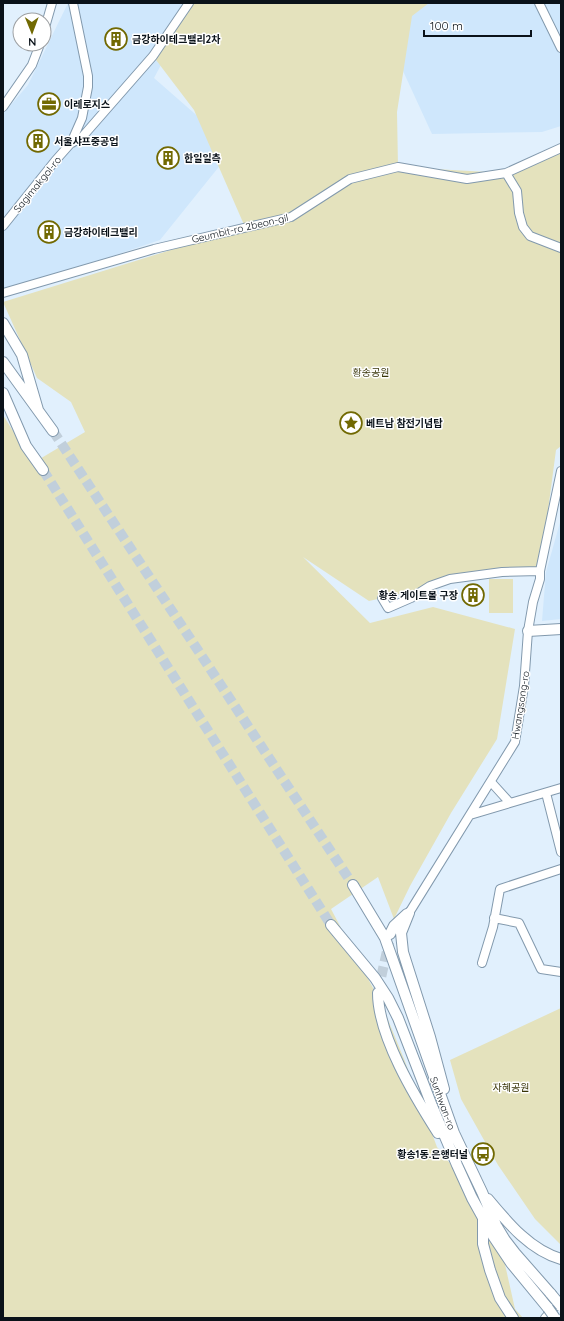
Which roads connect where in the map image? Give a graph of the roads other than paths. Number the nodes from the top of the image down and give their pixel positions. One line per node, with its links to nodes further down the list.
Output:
1 (73, 3): 7 (street, Sagimakgol-ro)
2 (189, 3): 7 (street)
3 (539, 3): 4 (street)
4 (561, 48)
5 (37, 52): 6 (street)
6 (3, 107)
7 (72, 143): 10 (street, Sagimakgol-ro)
8 (561, 148): 9 (street, Geumbit-ro 2beon-gil)
9 (506, 173): 11 (street); 12 (street, Geumbit-ro 2beon-gil)
10 (3, 226)
11 (561, 248)
12 (3, 293)
13 (3, 323): 16 (main road)
14 (3, 362): 16 (main road)
15 (3, 392): 18 (main road)
16 (38, 410): 17 (main road)
17 (53, 431)
18 (43, 470)
19 (561, 471): 20 (street, Hwangsong-ro)
20 (540, 571): 21 (street); 23 (street, Hwangsong-ro)
21 (382, 598)
22 (561, 629): 23 (main road)
23 (528, 631): 24 (street, Hwangsong-ro)
24 (491, 782): 27 (street); 28 (street, Hwangsong-ro)
25 (561, 788): 26 (street)
26 (546, 793): 27 (street); 29 (street)
27 (510, 803): 28 (street)
28 (470, 815): 32 (street, Hwangsong-ro)
29 (561, 852)
30 (561, 869): 33 (street)
31 (353, 885): 39 (main road, Sunhwan-ro)
32 (409, 913): 35 (main road); 39 (main road)
33 (494, 918): 36 (street); 37 (street)
34 (331, 925): 40 (main road, Sunhwan-ro)
35 (390, 934)
36 (482, 963)
37 (561, 972)
38 (378, 993): 40 (main road)
39 (454, 1133): 41 (main road, Sunhwan-ro)
40 (453, 1155): 42 (main road, Sunhwan-ro)
41 (482, 1192): 43 (main road); 45 (main road, Sunhwan-ro, bridge)
42 (483, 1218): 46 (main road); 48 (main road, Sunhwan-ro, bridge)
43 (561, 1259)
44 (561, 1300): 47 (street)
45 (561, 1306)
46 (513, 1318)
47 (545, 1318)
48 (555, 1318)

